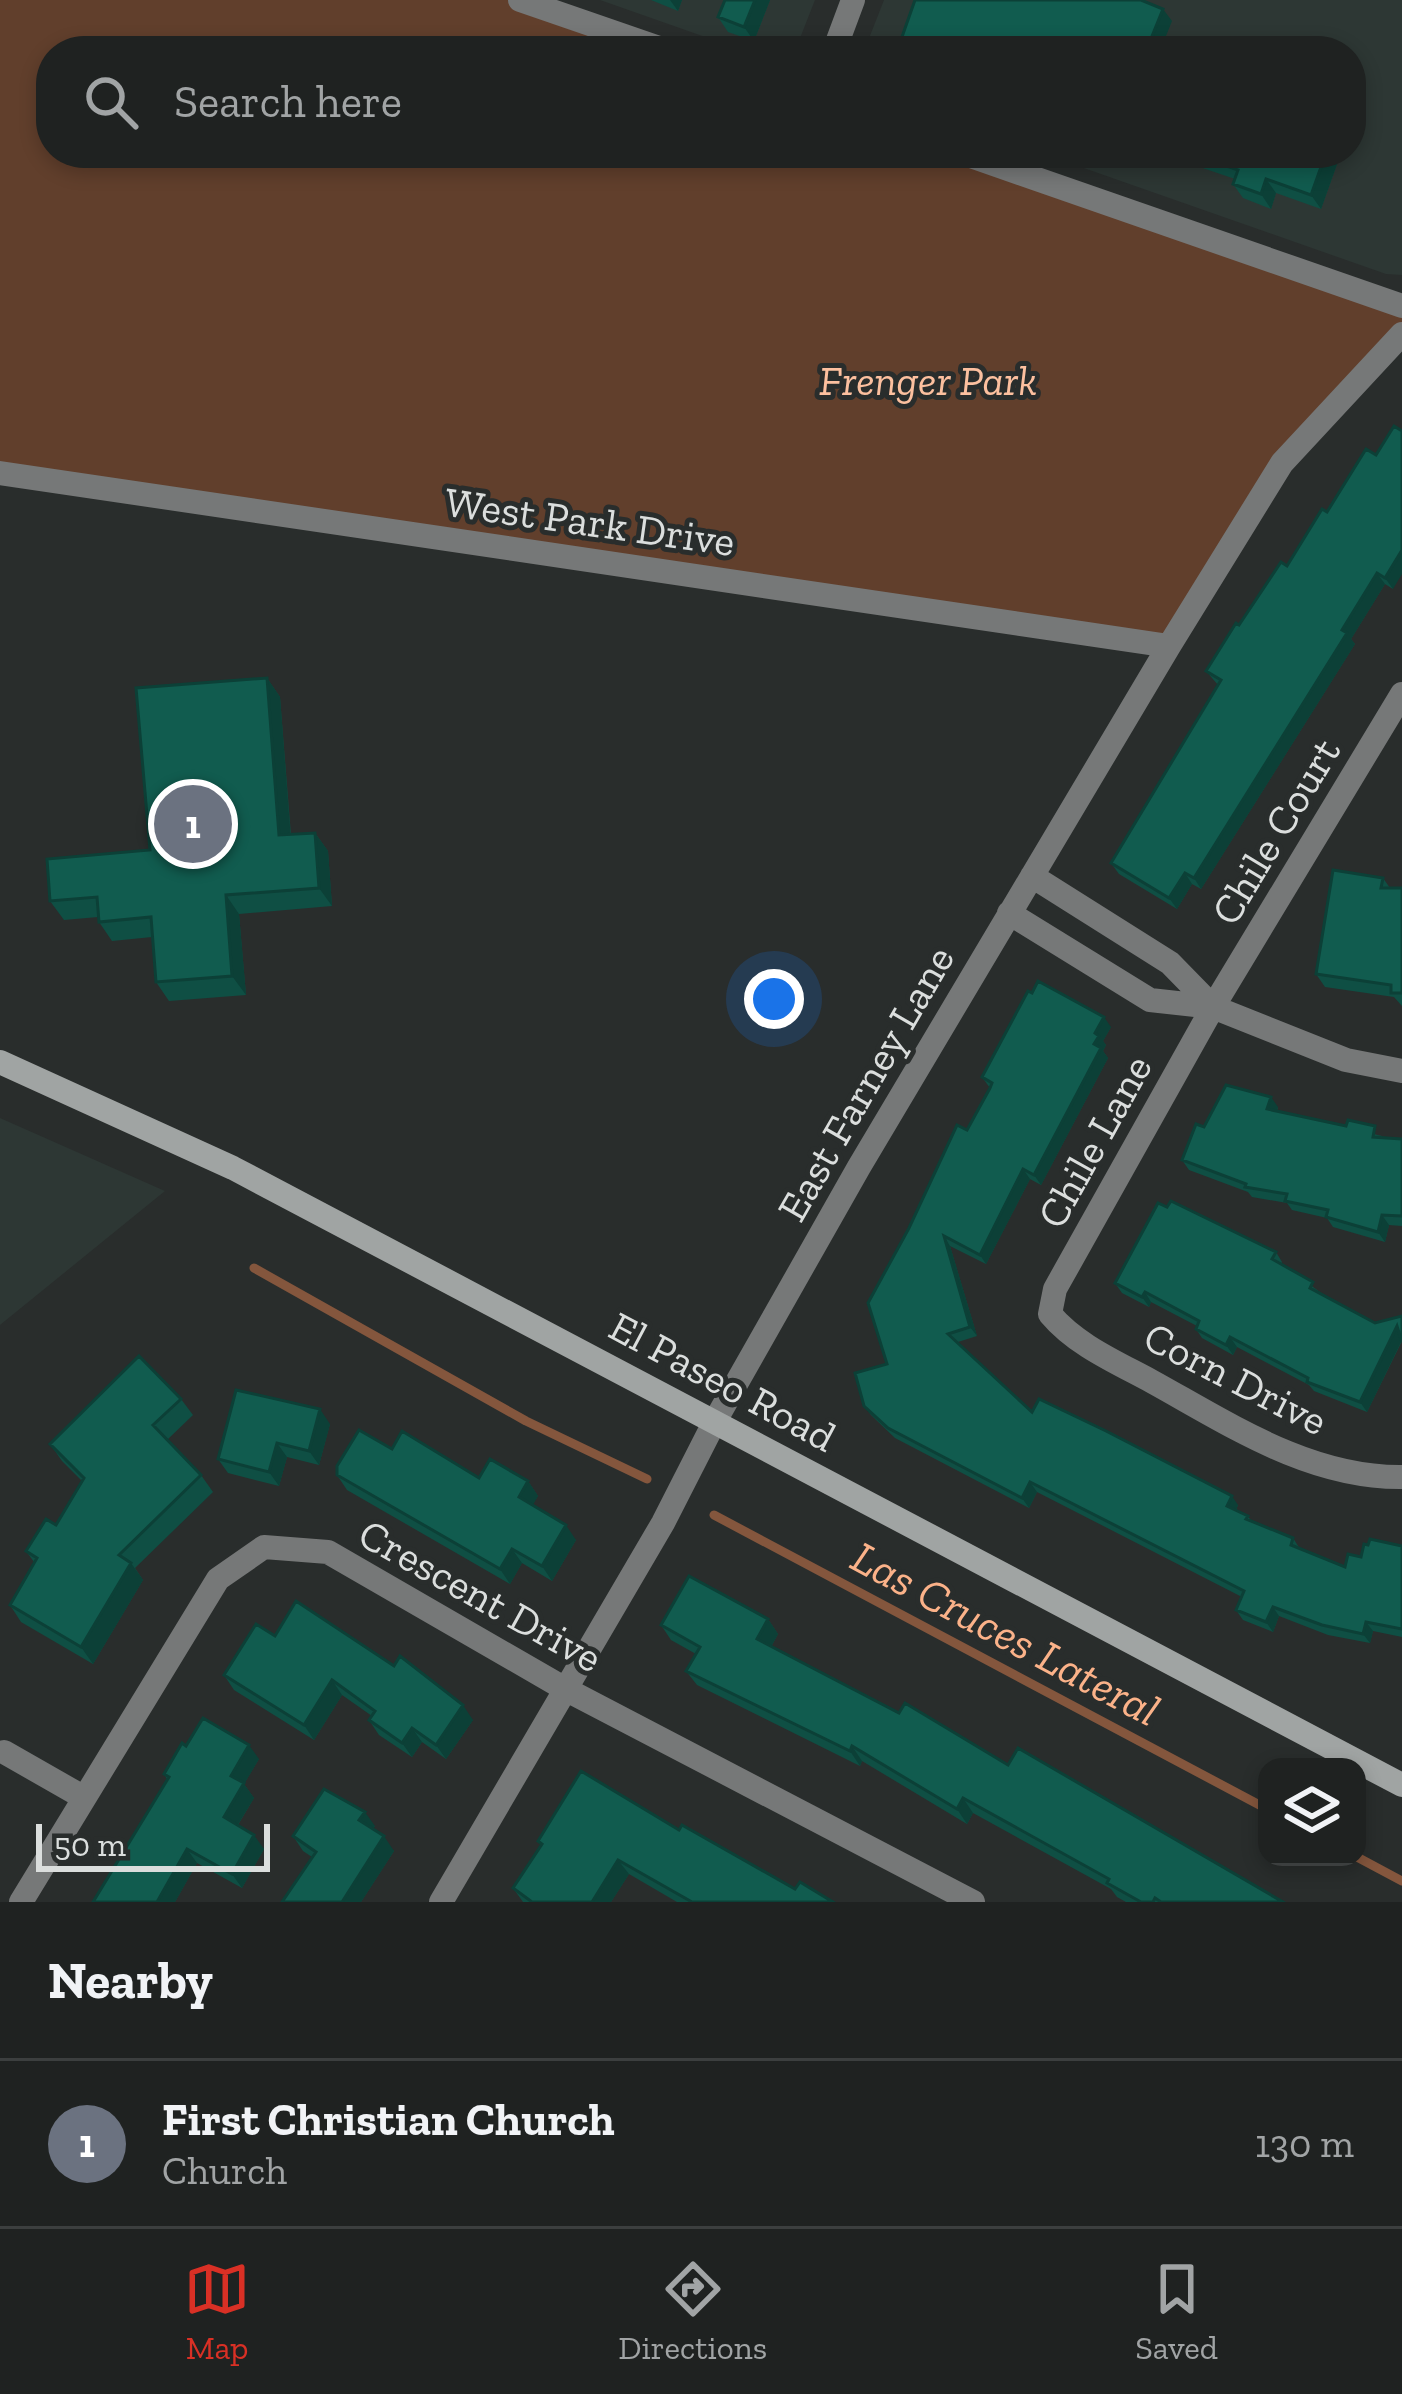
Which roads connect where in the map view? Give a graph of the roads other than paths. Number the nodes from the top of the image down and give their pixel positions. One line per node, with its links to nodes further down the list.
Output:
1 (520, 0): 3 (street)
2 (853, 0): 4 (street)
3 (624, 36)
4 (840, 36)
5 (1005, 168): 6 (street)
6 (1402, 306)
7 (1402, 334): 9 (street, East Farney Lane)
8 (0, 473): 9 (street, West Park Drive)
9 (1169, 646): 11 (street, East Farney Lane)
10 (1402, 694): 13 (street, Chile Court)
11 (1032, 876): 12 (street, East Farney Lane); 13 (street)
12 (1010, 913): 13 (street); 17 (street, East Farney Lane)
13 (1213, 1007): 15 (street); 16 (street, Chile Lane)
14 (0, 1062): 17 (main road, El Paseo Road)
15 (1402, 1071)
16 (1049, 1315): 18 (street, Corn Drive)
17 (715, 1421): 19 (street, East Farney Lane); 21 (main road, El Paseo Road)
18 (1402, 1477)
19 (567, 1690): 22 (street, Crescent Drive); 24 (street, East Farney Lane); 25 (street, Crescent Drive)
20 (4, 1752): 22 (street)
21 (1402, 1785)
22 (83, 1797): 23 (street, Crescent Drive)
23 (21, 1902)
24 (441, 1902)
25 (973, 1902)

